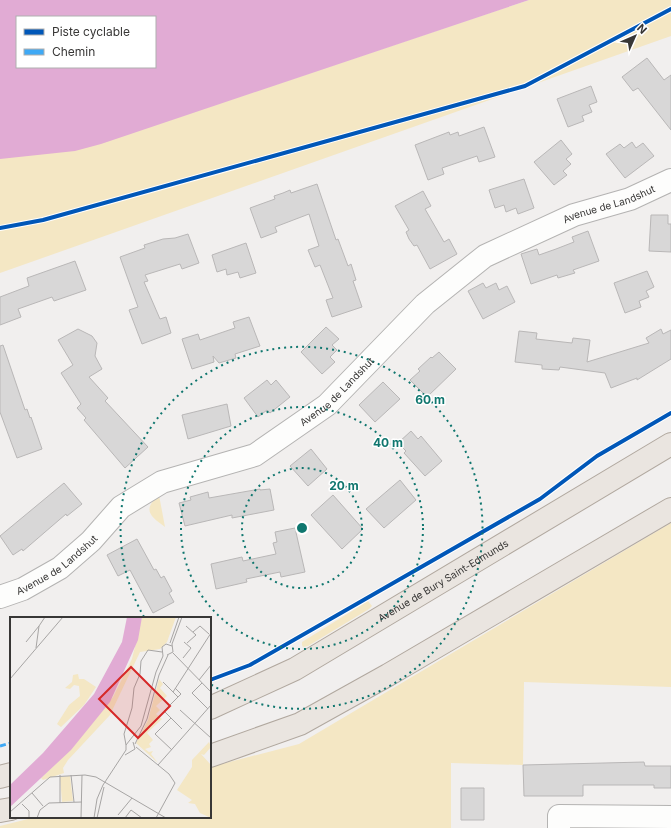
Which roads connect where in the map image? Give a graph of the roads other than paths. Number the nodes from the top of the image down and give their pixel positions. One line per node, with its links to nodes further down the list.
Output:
1 (671, 180): 4 (street, Avenue de Landshut)
2 (671, 444): 5 (main road, Avenue de Bury Saint-Edmunds)
3 (671, 509): 6 (main road)
4 (0, 597)
5 (211, 708)
6 (211, 756)
7 (10, 774): 8 (main road)
8 (0, 777)
9 (10, 809): 10 (main road)
10 (0, 811)
11 (671, 817): 12 (street)
12 (559, 828)

